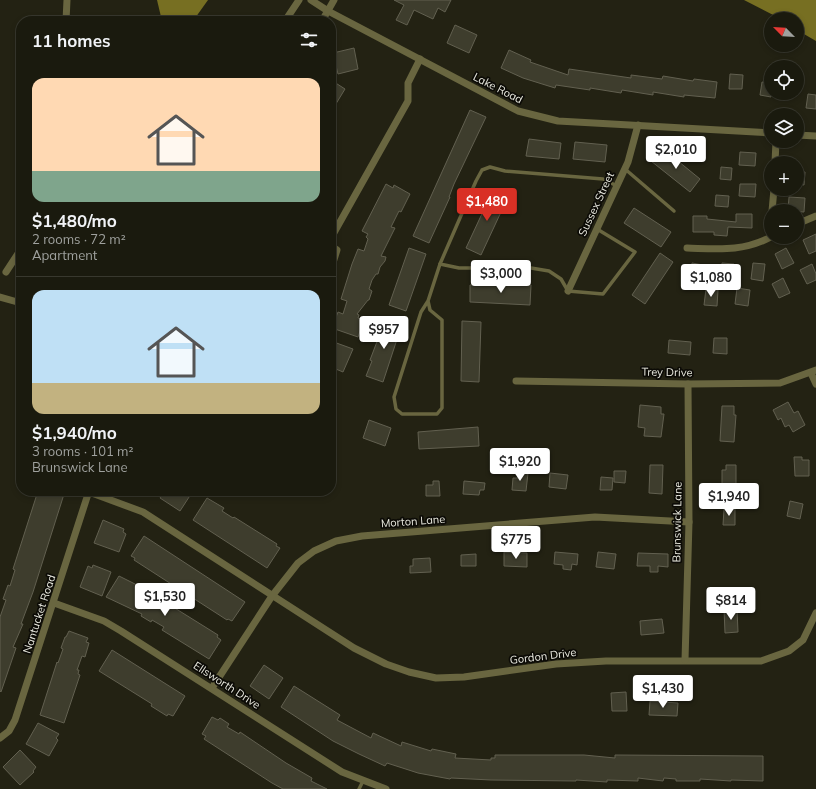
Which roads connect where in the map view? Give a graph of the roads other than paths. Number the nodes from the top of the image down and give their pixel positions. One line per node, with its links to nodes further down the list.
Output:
1 (66, 0): 6 (street)
2 (299, 0): 7 (street)
3 (311, 0): 5 (street, Lake Road)
4 (334, 0): 5 (street)
5 (328, 11): 8 (street); 9 (street, Lake Road)
6 (66, 16)
7 (288, 16)
8 (325, 16)
9 (420, 60): 10 (street, Lake Road); 19 (street)
10 (638, 125): 11 (street, Lake Road); 14 (street, Sussex Street)
11 (764, 133)
12 (804, 135): 13 (street)
13 (816, 136)
14 (625, 169): 15 (street, Sussex Street); 16 (lane)
15 (617, 186): 20 (street, Sussex Street); 24 (lane)
16 (674, 211)
17 (816, 216): 18 (street)
18 (804, 221)
19 (336, 229)
20 (597, 229): 26 (street, Sussex Street); 26 (lane)
21 (764, 241): 22 (street)
22 (687, 248)
23 (16, 257): 25 (street)
24 (440, 264): 26 (lane); 28 (lane)
25 (6, 272)
26 (568, 291)
27 (0, 297): 29 (street)
28 (428, 301): 28 (lane)
29 (16, 302)
30 (813, 372): 32 (street, Trey Drive); 33 (street)
31 (516, 381): 32 (street, Trey Drive)
32 (688, 384): 36 (street, Brunswick Lane)
33 (816, 384)
34 (88, 496): 38 (street, Nantucket Road)
35 (100, 496): 37 (street, Gordon Drive)
36 (689, 522): 37 (street, Morton Lane); 40 (street, Brunswick Lane)
37 (272, 596): 40 (street, Gordon Drive); 41 (street, Morton Lane)
38 (54, 603): 41 (street, Ellsworth Drive); 42 (street, Nantucket Road)
39 (816, 613): 40 (street, Gordon Drive)
40 (685, 660)
41 (212, 688): 43 (street, Ellsworth Drive)
42 (0, 738)
43 (363, 781): 44 (lane); 45 (street, Ellsworth Drive)
44 (360, 789)
45 (386, 789)

